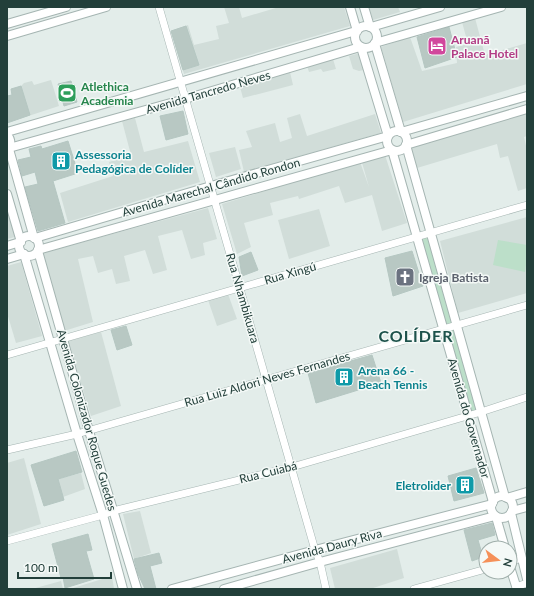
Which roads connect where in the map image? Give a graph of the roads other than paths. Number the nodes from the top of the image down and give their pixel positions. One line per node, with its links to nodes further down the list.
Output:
1 (66, 7): 8 (street)
2 (106, 7): 11 (street)
3 (159, 7): 14 (street, Rua Nhambikuara)
4 (350, 7): 10 (street)
5 (364, 7): 9 (street)
6 (440, 7): 9 (street)
7 (501, 7): 12 (street)
8 (7, 24)
9 (371, 27): 10 (street); 12 (street)
10 (356, 31): 13 (street); 14 (street, Avenida Tancredo Neves)
11 (7, 36)
12 (375, 44): 13 (street); 18 (street)
13 (360, 47): 16 (street, Avenida Tancredo Neves); 20 (street)
14 (180, 82): 16 (street, Rua Nhambikuara); 19 (street, Avenida Tancredo Neves)
15 (527, 96): 18 (street)
16 (185, 99): 22 (street, Avenida Tancredo Neves); 24 (street, Rua Nhambikuara)
17 (527, 109): 21 (street)
18 (401, 132): 20 (street); 21 (street)
19 (7, 133): 22 (street)
20 (388, 136): 23 (street); 24 (street, Avenida Marechal Cândido Rondon)
21 (406, 145): 23 (street); 28 (street, Avenida do Governador)
22 (8, 149): 30 (street)
23 (392, 150): 26 (street, Avenida Marechal Cândido Rondon); 29 (street, Avenida do Governador)
24 (211, 186): 26 (street, Rua Nhambikuara); 30 (street, Avenida Marechal Cândido Rondon)
25 (7, 194): 31 (street)
26 (215, 200): 33 (street, Avenida Marechal Cândido Rondon); 36 (street, Rua Nhambikuara)
27 (527, 205): 28 (street, Rua Xingú)
28 (430, 233): 29 (street, Rua Xingú); 38 (street, Avenida do Governador)
29 (416, 237): 36 (street, Rua Xingú); 39 (street, Avenida do Governador)
30 (34, 238): 31 (street); 33 (street)
31 (20, 242): 32 (street); 34 (street)
32 (7, 246)
33 (38, 251): 34 (street); 40 (street, Avenida Colonizador Roque Guedes)
34 (24, 254): 35 (street); 41 (street, Avenida Colonizador Roque Guedes)
35 (7, 259)
36 (240, 288): 40 (street, Rua Xingú); 43 (street, Rua Nhambikuara)
37 (527, 305): 38 (street, Rua Luiz Aldori Neves Fernandes)
38 (456, 325): 39 (street, Rua Luiz Aldori Neves Fernandes); 45 (street, Avenida do Governador)
39 (443, 329): 43 (street, Rua Luiz Aldori Neves Fernandes); 46 (street, Avenida do Governador)
40 (63, 339): 41 (street, Rua Xingú); 47 (street, Avenida Colonizador Roque Guedes)
41 (51, 342): 42 (street, Rua Xingú); 48 (street, Avenida Colonizador Roque Guedes)
42 (7, 355)
43 (267, 380): 47 (street, Rua Luiz Aldori Neves Fernandes); 50 (street, Rua Nhambikuara)
44 (527, 397): 45 (street, Rua Cuiabá)
45 (481, 412): 46 (street, Rua Cuiabá); 52 (street, Avenida do Governador)
46 (468, 415): 50 (street, Rua Cuiabá); 53 (street, Avenida do Governador)
47 (89, 431): 48 (street, Rua Luiz Aldori Neves Fernandes); 55 (street, Avenida Colonizador Roque Guedes)
48 (77, 434): 49 (street, Rua Luiz Aldori Neves Fernandes); 57 (street, Avenida Colonizador Roque Guedes)
49 (7, 450)
50 (292, 467): 55 (street, Rua Cuiabá); 61 (street, Rua Nhambikuara)
51 (527, 492): 52 (street)
52 (506, 498): 53 (street); 56 (street)
53 (492, 503): 58 (street); 61 (street, Avenida Daury Riva)
54 (527, 507): 56 (street)
55 (113, 511): 57 (street, Rua Cuiabá); 70 (street, Avenida Colonizador Roque Guedes)
56 (511, 512): 58 (street); 62 (street)
57 (103, 515): 60 (street, Rua Cuiabá); 69 (street, Avenida Colonizador Roque Guedes)
58 (496, 516): 59 (street); 64 (street, Avenida Daury Riva)
59 (503, 540)
60 (7, 541)
61 (315, 550): 64 (street, Rua Nhambikuara); 71 (street, Avenida Daury Riva)
62 (521, 558): 63 (street); 66 (street)
63 (518, 559)
64 (320, 562): 72 (street, Avenida Daury Riva); 73 (street, Rua Nhambikuara)
65 (478, 570): 74 (street)
66 (527, 579)
67 (527, 583): 68 (street)
68 (516, 588)
69 (123, 589)
70 (137, 589)
71 (172, 589)
72 (224, 589)
73 (326, 589)
74 (414, 589)

